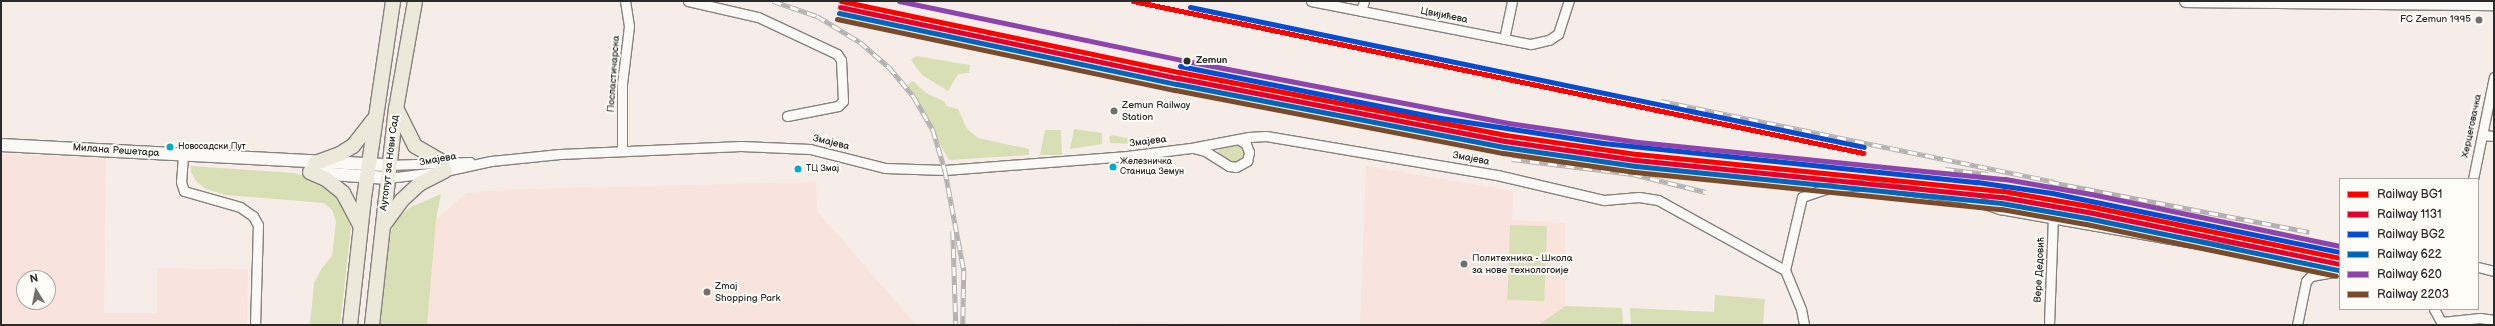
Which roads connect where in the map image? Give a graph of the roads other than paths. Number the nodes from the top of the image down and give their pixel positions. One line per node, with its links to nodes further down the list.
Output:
1 (393, 1): 15 (main road, Аутопут за Нови Сад)
2 (415, 1): 14 (main road, Аутопут за Нови Сад)
3 (625, 1): 25 (street, Посластичарска)
4 (688, 1): 16 (street)
5 (1311, 1): 11 (street, Цвијићева)
6 (1364, 1): 11 (street)
7 (1512, 1): 12 (street)
8 (1569, 1): 12 (street, Цвијићева)
9 (2186, 1): 10 (street)
10 (2494, 4)
11 (1361, 12): 12 (street, Цвијићева)
12 (1504, 39)
13 (2494, 77): 17 (street, Херцеговачка)
14 (396, 110): 28 (main road); 31 (main road, Аутопут за Нови Сад)
15 (376, 115): 29 (main road); 30 (main road, Аутопут за Нови Сад)
16 (787, 116)
17 (2482, 135): 19 (street); 32 (street, Херцеговачка)
18 (1266, 136): 20 (street, Змајева); 23 (street); 37 (street, Змајева)
19 (2494, 136)
20 (1238, 139): 21 (street, Змајева); 23 (street)
21 (1222, 142): 24 (street, Змајева); 27 (street)
22 (1, 145): 26 (street, Милана Решетара)
23 (1248, 147): 27 (street)
24 (1191, 148): 25 (street, Змајева); 27 (street)
25 (622, 150): 28 (street, Змајева)
26 (183, 155): 29 (street, Милана Решетара); 44 (street)
27 (1216, 157)
28 (444, 167): 31 (street, Змајева); 35 (main road)
29 (312, 168): 30 (street, Милана Решетара); 34 (main road)
30 (368, 171): 31 (street, Милана Решетара); 34 (main road, Аутопут за Нови Сад)
31 (388, 171): 35 (main road, Аутопут за Нови Сад)
32 (2472, 178)
33 (2053, 217): 37 (street); 38 (street); 48 (street, Вере Дедовић)
34 (360, 226): 45 (main road, Аутопут за Нови Сад)
35 (382, 228): 46 (main road, Аутопут за Нови Сад)
36 (2479, 267): 40 (street)
37 (1785, 270): 47 (street)
38 (2339, 270)
39 (2339, 270): 49 (street)
40 (2494, 271)
41 (2435, 310): 43 (street)
42 (2494, 320): 43 (street)
43 (2443, 324)
44 (255, 325)
45 (350, 325)
46 (372, 325)
47 (1804, 325)
48 (2048, 325)
49 (2297, 325)

